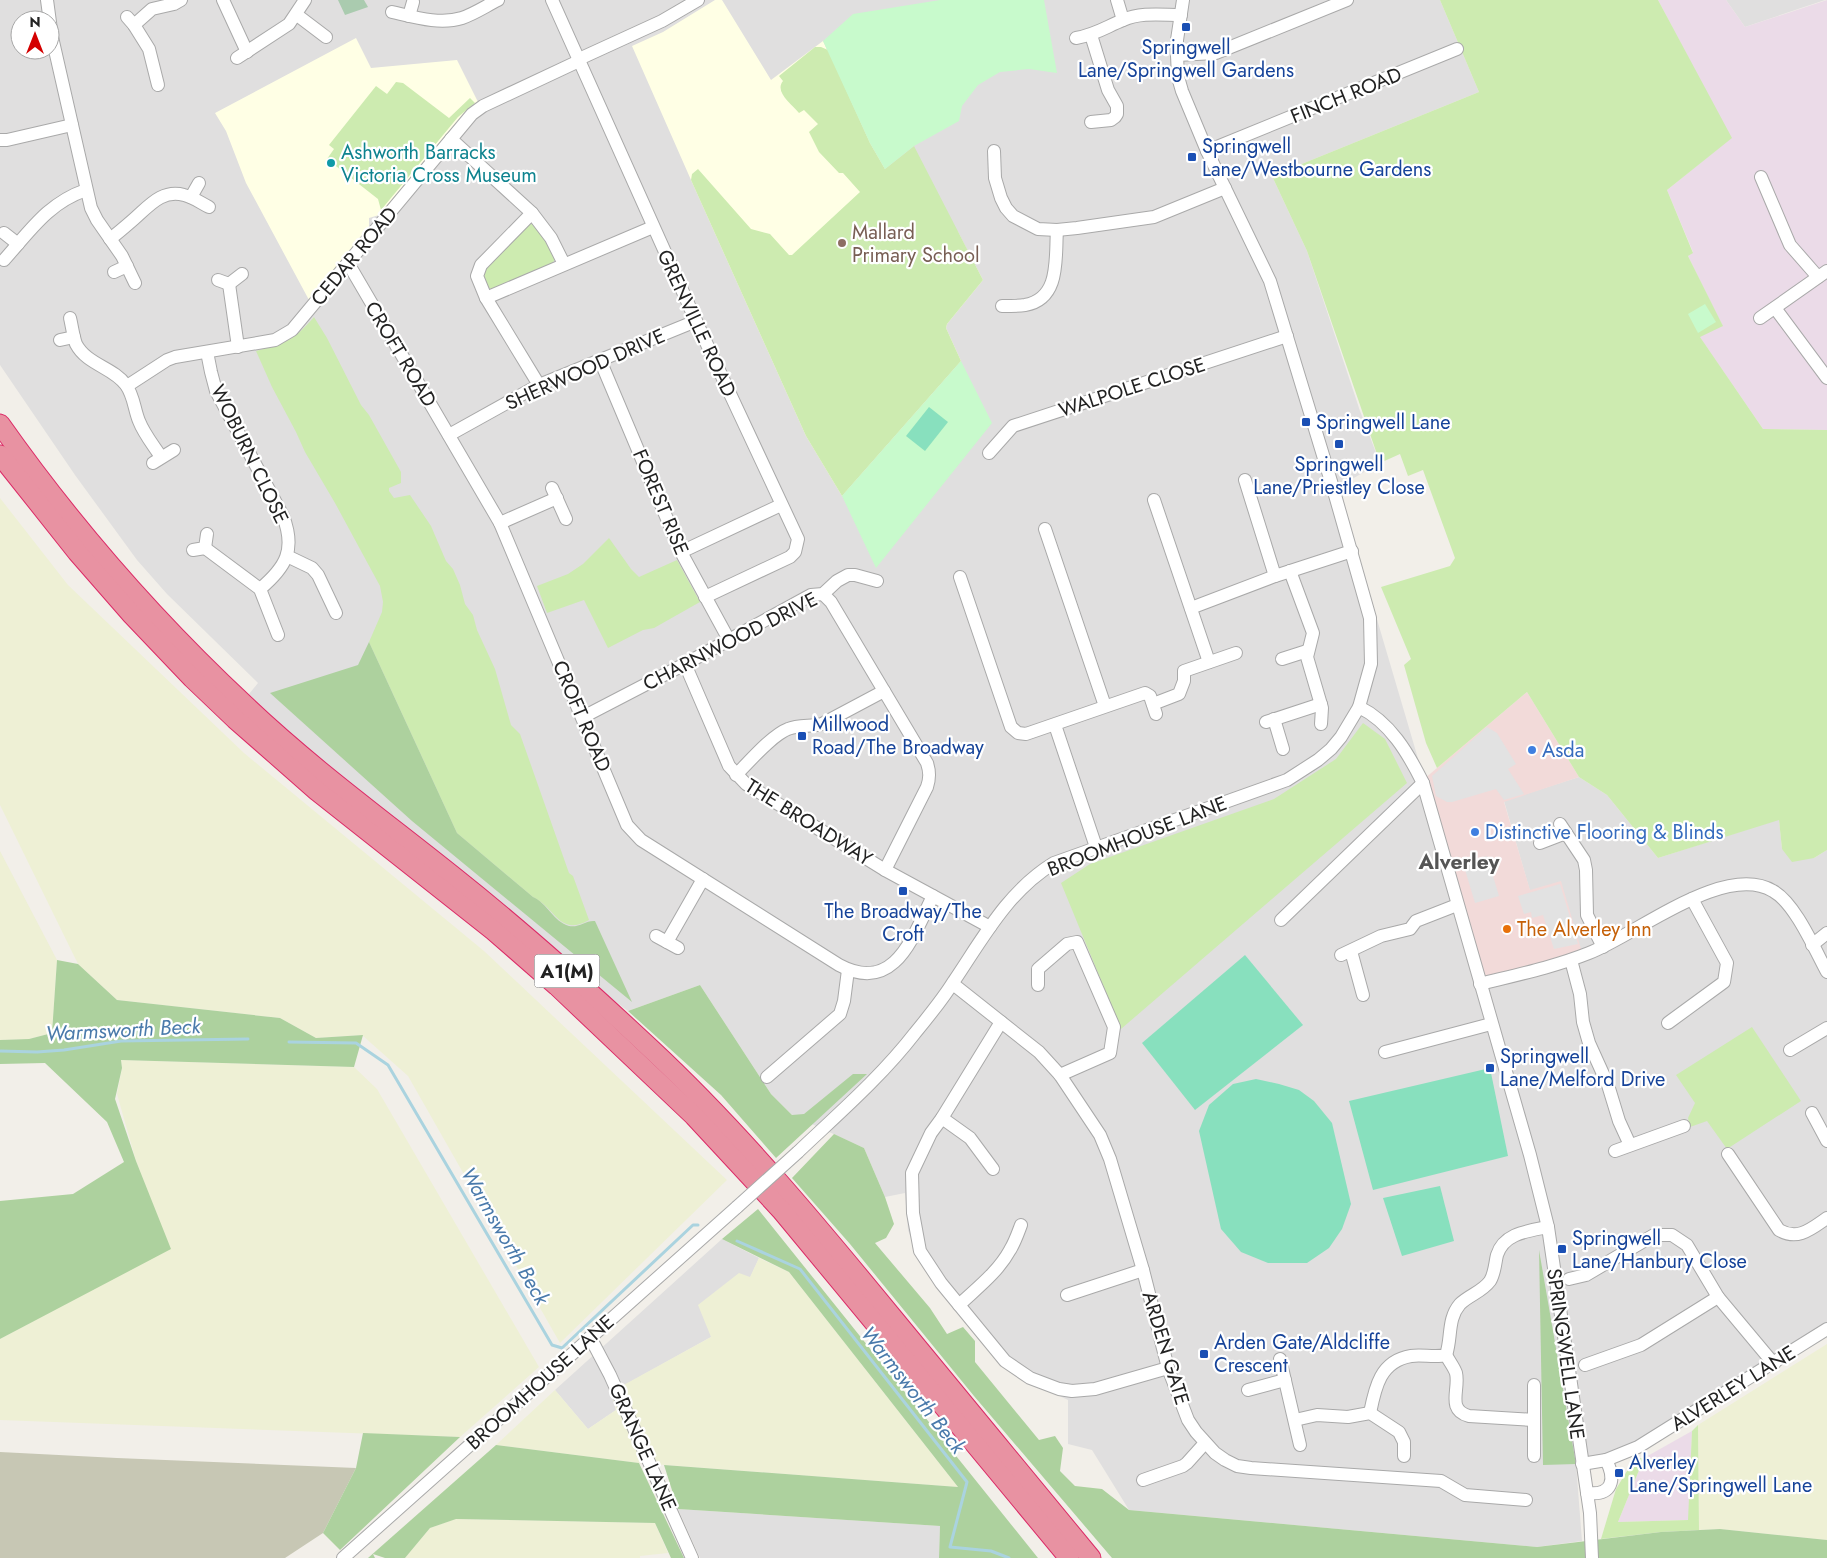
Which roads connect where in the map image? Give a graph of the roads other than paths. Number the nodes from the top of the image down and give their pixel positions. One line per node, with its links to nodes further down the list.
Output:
1 (47, 0): 26 (street)
2 (181, 0): 24 (street)
3 (223, 0): 14 (street)
4 (305, 0): 14 (street)
5 (498, 0): 16 (street)
6 (552, 0): 23 (street, GRENVILLE ROAD)
7 (698, 0): 12 (street, CEDAR ROAD)
8 (1117, 0): 17 (street)
9 (1183, 0): 15 (street)
10 (1347, 0): 22 (street)
11 (413, 2): 16 (street)
12 (680, 5): 23 (street, CEDAR ROAD)
13 (392, 12): 16 (street)
14 (297, 15): 19 (street)
15 (1181, 15): 17 (street); 22 (street)
16 (409, 16)
17 (1123, 20): 18 (street)
18 (1091, 36): 20 (street); 25 (street)
19 (326, 37)
20 (1076, 38)
21 (1457, 49): 30 (street, FINCH ROAD)
22 (1177, 55): 30 (street)
23 (579, 60): 27 (street, CEDAR ROAD); 38 (street, GRENVILLE ROAD)
24 (158, 85)
25 (1091, 122)
26 (72, 125): 28 (street); 34 (street)
27 (450, 139): 37 (street); 44 (street, CEDAR ROAD)
28 (0, 140)
29 (994, 151): 39 (street)
30 (1207, 151): 33 (street)
31 (1761, 177): 49 (street)
32 (199, 183): 35 (street)
33 (1225, 188): 39 (street); 57 (street)
34 (86, 190): 41 (street); 42 (street)
35 (191, 197): 36 (street); 41 (street)
36 (209, 207)
37 (532, 212): 45 (street); 51 (street)
38 (653, 227): 45 (street); 56 (street, GRENVILLE ROAD)
39 (1057, 230): 52 (street)
40 (4, 233): 42 (street)
41 (110, 239): 46 (street)
42 (18, 244): 43 (street)
43 (4, 260)
44 (348, 264): 60 (street, CEDAR ROAD); 67 (street, CROFT ROAD)
45 (564, 264): 51 (street)
46 (127, 266): 47 (street); 50 (street)
47 (114, 272)
48 (242, 274): 60 (street)
49 (1822, 274): 53 (street)
50 (135, 283)
51 (486, 298): 65 (street)
52 (1002, 306)
53 (1775, 308): 55 (street); 63 (street)
54 (70, 318): 58 (street)
55 (1760, 318)
56 (696, 320): 62 (street, SHERWOOD DRIVE); 73 (street, GRENVILLE ROAD)
57 (1286, 336): 69 (street, WALPOLE CLOSE); 78 (street)
58 (74, 337): 59 (street); 64 (street)
59 (60, 340)
60 (238, 347): 61 (street, CEDAR ROAD)
61 (207, 352): 64 (street, CEDAR ROAD); 80 (street, WOBURN CLOSE)
62 (600, 360): 65 (street, SHERWOOD DRIVE); 79 (street, FOREST RISE)
63 (1827, 378)
64 (127, 386): 68 (street)
65 (539, 386): 67 (street, SHERWOOD DRIVE)
66 (1, 425): 176 (highway, A1(M))
67 (449, 435): 75 (street, CROFT ROAD)
68 (174, 450)
69 (989, 453)
70 (0, 455): 175 (highway, A1(M))
71 (1245, 480): 82 (street)
72 (1154, 500): 88 (street)
73 (781, 505): 79 (street); 87 (street, GRENVILLE ROAD)
74 (566, 519): 75 (street)
75 (500, 523): 101 (street, CROFT ROAD)
76 (1045, 529): 99 (street)
77 (207, 534): 85 (street)
78 (1352, 551): 81 (street); 100 (street)
79 (681, 552): 87 (street, FOREST RISE)
80 (287, 556): 85 (street); 89 (street)
81 (1290, 571): 82 (street); 92 (street)
82 (1275, 576): 88 (street)
83 (960, 577): 103 (street)
84 (877, 581): 86 (street, CHARNWOOD DRIVE)
85 (260, 589): 90 (street)
86 (823, 594): 91 (street, CHARNWOOD DRIVE); 97 (street)
87 (705, 597): 91 (street, FOREST RISE)
88 (1191, 608): 95 (street)
89 (336, 613)
90 (278, 635)
91 (729, 640): 96 (street, CHARNWOOD DRIVE)
92 (1307, 652): 94 (street); 98 (street)
93 (1236, 653): 95 (street)
94 (1282, 659)
95 (1209, 662): 99 (street)
96 (684, 664): 101 (street, CHARNWOOD DRIVE); 105 (street, THE BROADWAY)
97 (884, 692): 105 (street); 109 (street)
98 (1321, 704): 102 (street); 104 (street)
99 (1105, 706): 103 (street)
100 (1359, 707): 106 (street, SPRINGWELL LANE); 108 (street, BROOMHOUSE LANE)
101 (583, 717): 110 (street, CROFT ROAD)
102 (1320, 724)
103 (1055, 725): 108 (street)
104 (1283, 749)
105 (736, 775): 109 (street, THE BROADWAY)
106 (1423, 784): 113 (street, SPRINGWELL LANE); 114 (street)
107 (1540, 843): 119 (street)
108 (1096, 847): 115 (street, BROOMHOUSE LANE)
109 (885, 870): 111 (street, THE BROADWAY)
110 (703, 879): 117 (street); 121 (street, CROFT ROAD)
111 (933, 896): 115 (street, THE BROADWAY); 121 (street, CROFT ROAD)
112 (1692, 899): 118 (street); 119 (street); 128 (street)
113 (1457, 905): 124 (street, SPRINGWELL LANE); 126 (street)
114 (1281, 920)
115 (990, 927): 123 (street, BROOMHOUSE LANE)
116 (1827, 933): 118 (street)
117 (667, 942)
118 (1812, 945): 122 (street)
119 (1603, 947): 120 (street)
120 (1571, 960): 124 (street); 139 (street)
121 (848, 970): 134 (street)
122 (1827, 972)
123 (953, 984): 127 (street, ARDEN GATE); 152 (street, BROOMHOUSE LANE, bridge)
124 (1480, 984): 129 (street, SPRINGWELL LANE)
125 (1038, 985): 133 (street)
126 (1363, 995)
127 (1001, 1022): 133 (street, ARDEN GATE); 136 (street)
128 (1668, 1023)
129 (1491, 1024): 132 (street); 145 (street, SPRINGWELL LANE)
130 (1827, 1028): 131 (street)
131 (1790, 1050)
132 (1385, 1052)
133 (1060, 1075): 146 (street, ARDEN GATE)
134 (767, 1077)
135 (1812, 1113): 138 (street)
136 (942, 1118): 142 (street); 150 (street)
137 (1684, 1126): 139 (street)
138 (1827, 1141)
139 (1630, 1145): 140 (street)
140 (1614, 1151)
141 (1728, 1154): 143 (street)
142 (993, 1169)
143 (1827, 1218)
144 (1021, 1225): 150 (street)
145 (1548, 1227): 153 (street); 169 (street, SPRINGWELL LANE)
146 (1143, 1270): 148 (street); 157 (street, ARDEN GATE)
147 (1569, 1279): 149 (street)
148 (1066, 1295)
149 (1718, 1296): 155 (street); 156 (street)
150 (959, 1305): 157 (street)
151 (1827, 1329): 156 (street, ALVERLEY LANE)
152 (590, 1338): 173 (street, BROOMHOUSE LANE); 174 (street, GRANGE LANE)
153 (1446, 1355): 161 (street); 163 (street)
154 (1280, 1359): 158 (street)
155 (1585, 1364)
156 (1774, 1364): 168 (street, ALVERLEY LANE)
157 (1168, 1368): 164 (street, ARDEN GATE)
158 (1285, 1380): 160 (street); 162 (street)
159 (1534, 1385): 163 (street)
160 (1248, 1390)
161 (1370, 1413): 162 (street); 166 (street)
162 (1295, 1420): 165 (street)
163 (1534, 1420): 167 (street)
164 (1205, 1443): 170 (street); 172 (street, ARDEN GATE)
165 (1300, 1445)
166 (1404, 1456)
167 (1534, 1456)
168 (1606, 1460): 169 (street, ALVERLEY LANE); 171 (street)
169 (1582, 1464): 171 (street, SPRINGWELL LANE)
170 (1143, 1480)
171 (1587, 1493): 177 (street, SPRINGWELL LANE)
172 (1526, 1500)
173 (343, 1558)
174 (692, 1558)
175 (1069, 1558)
176 (1091, 1558)
177 (1592, 1558)

